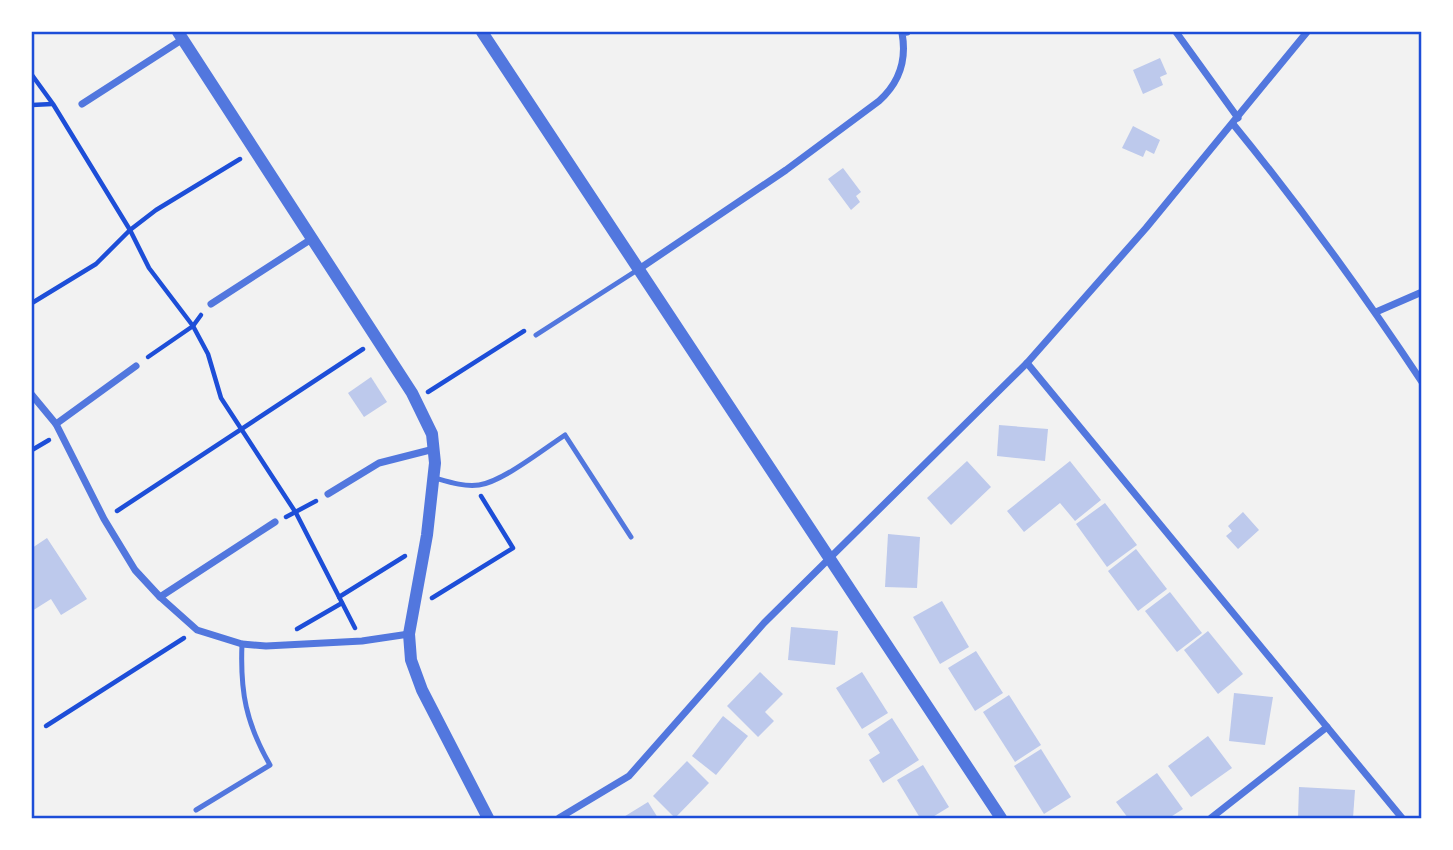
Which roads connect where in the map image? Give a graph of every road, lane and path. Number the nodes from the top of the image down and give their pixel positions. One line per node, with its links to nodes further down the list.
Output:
1 (482, 32): 14 (street)
2 (903, 32): 14 (street)
3 (1176, 32): 10 (street)
4 (1307, 32): 10 (street)
5 (181, 35): 8 (street); 11 (street)
6 (32, 75): 7 (path)
7 (52, 104): 9 (path); 12 (path)
8 (82, 104)
9 (32, 105)
10 (1235, 121): 18 (street); 22 (street)
11 (255, 150): 12 (path); 13 (street)
12 (130, 230): 16 (path); 19 (path)
13 (313, 238): 17 (street); 21 (street)
14 (639, 269): 20 (lane); 38 (street)
15 (1422, 292): 18 (street)
16 (32, 303)
17 (211, 304): 19 (path)
18 (1376, 312): 24 (street)
19 (193, 326): 23 (path); 28 (path)
20 (536, 335): 26 (path)
21 (377, 339): 26 (street); 28 (path)
22 (1027, 363): 38 (street); 48 (street)
23 (136, 366): 27 (street)
24 (1422, 382)
25 (32, 396): 27 (street)
26 (416, 400): 29 (street)
27 (56, 424): 34 (street)
28 (242, 430): 33 (path); 34 (path)
29 (434, 449): 30 (street); 32 (street)
30 (435, 478): 31 (lane); 37 (street)
31 (474, 485): 36 (lane); 41 (path)
32 (328, 494): 33 (path)
33 (296, 513): 35 (path); 40 (path)
34 (104, 519): 39 (street)
35 (275, 522): 39 (street)
36 (631, 537)
37 (426, 542): 40 (path); 41 (street)
38 (830, 557): 51 (street); 52 (street)
39 (160, 597): 42 (street)
40 (341, 600): 44 (path); 46 (path)
41 (413, 609): 43 (street)
42 (197, 630): 45 (street); 47 (path)
43 (409, 634): 44 (street); 50 (street)
44 (362, 641): 46 (street)
45 (242, 644): 46 (street); 49 (lane)
46 (266, 646)
47 (46, 726)
48 (1327, 727): 53 (street); 54 (street)
49 (195, 810)
50 (488, 818)
51 (559, 818)
52 (1000, 818)
53 (1211, 818)
54 (1402, 818)

